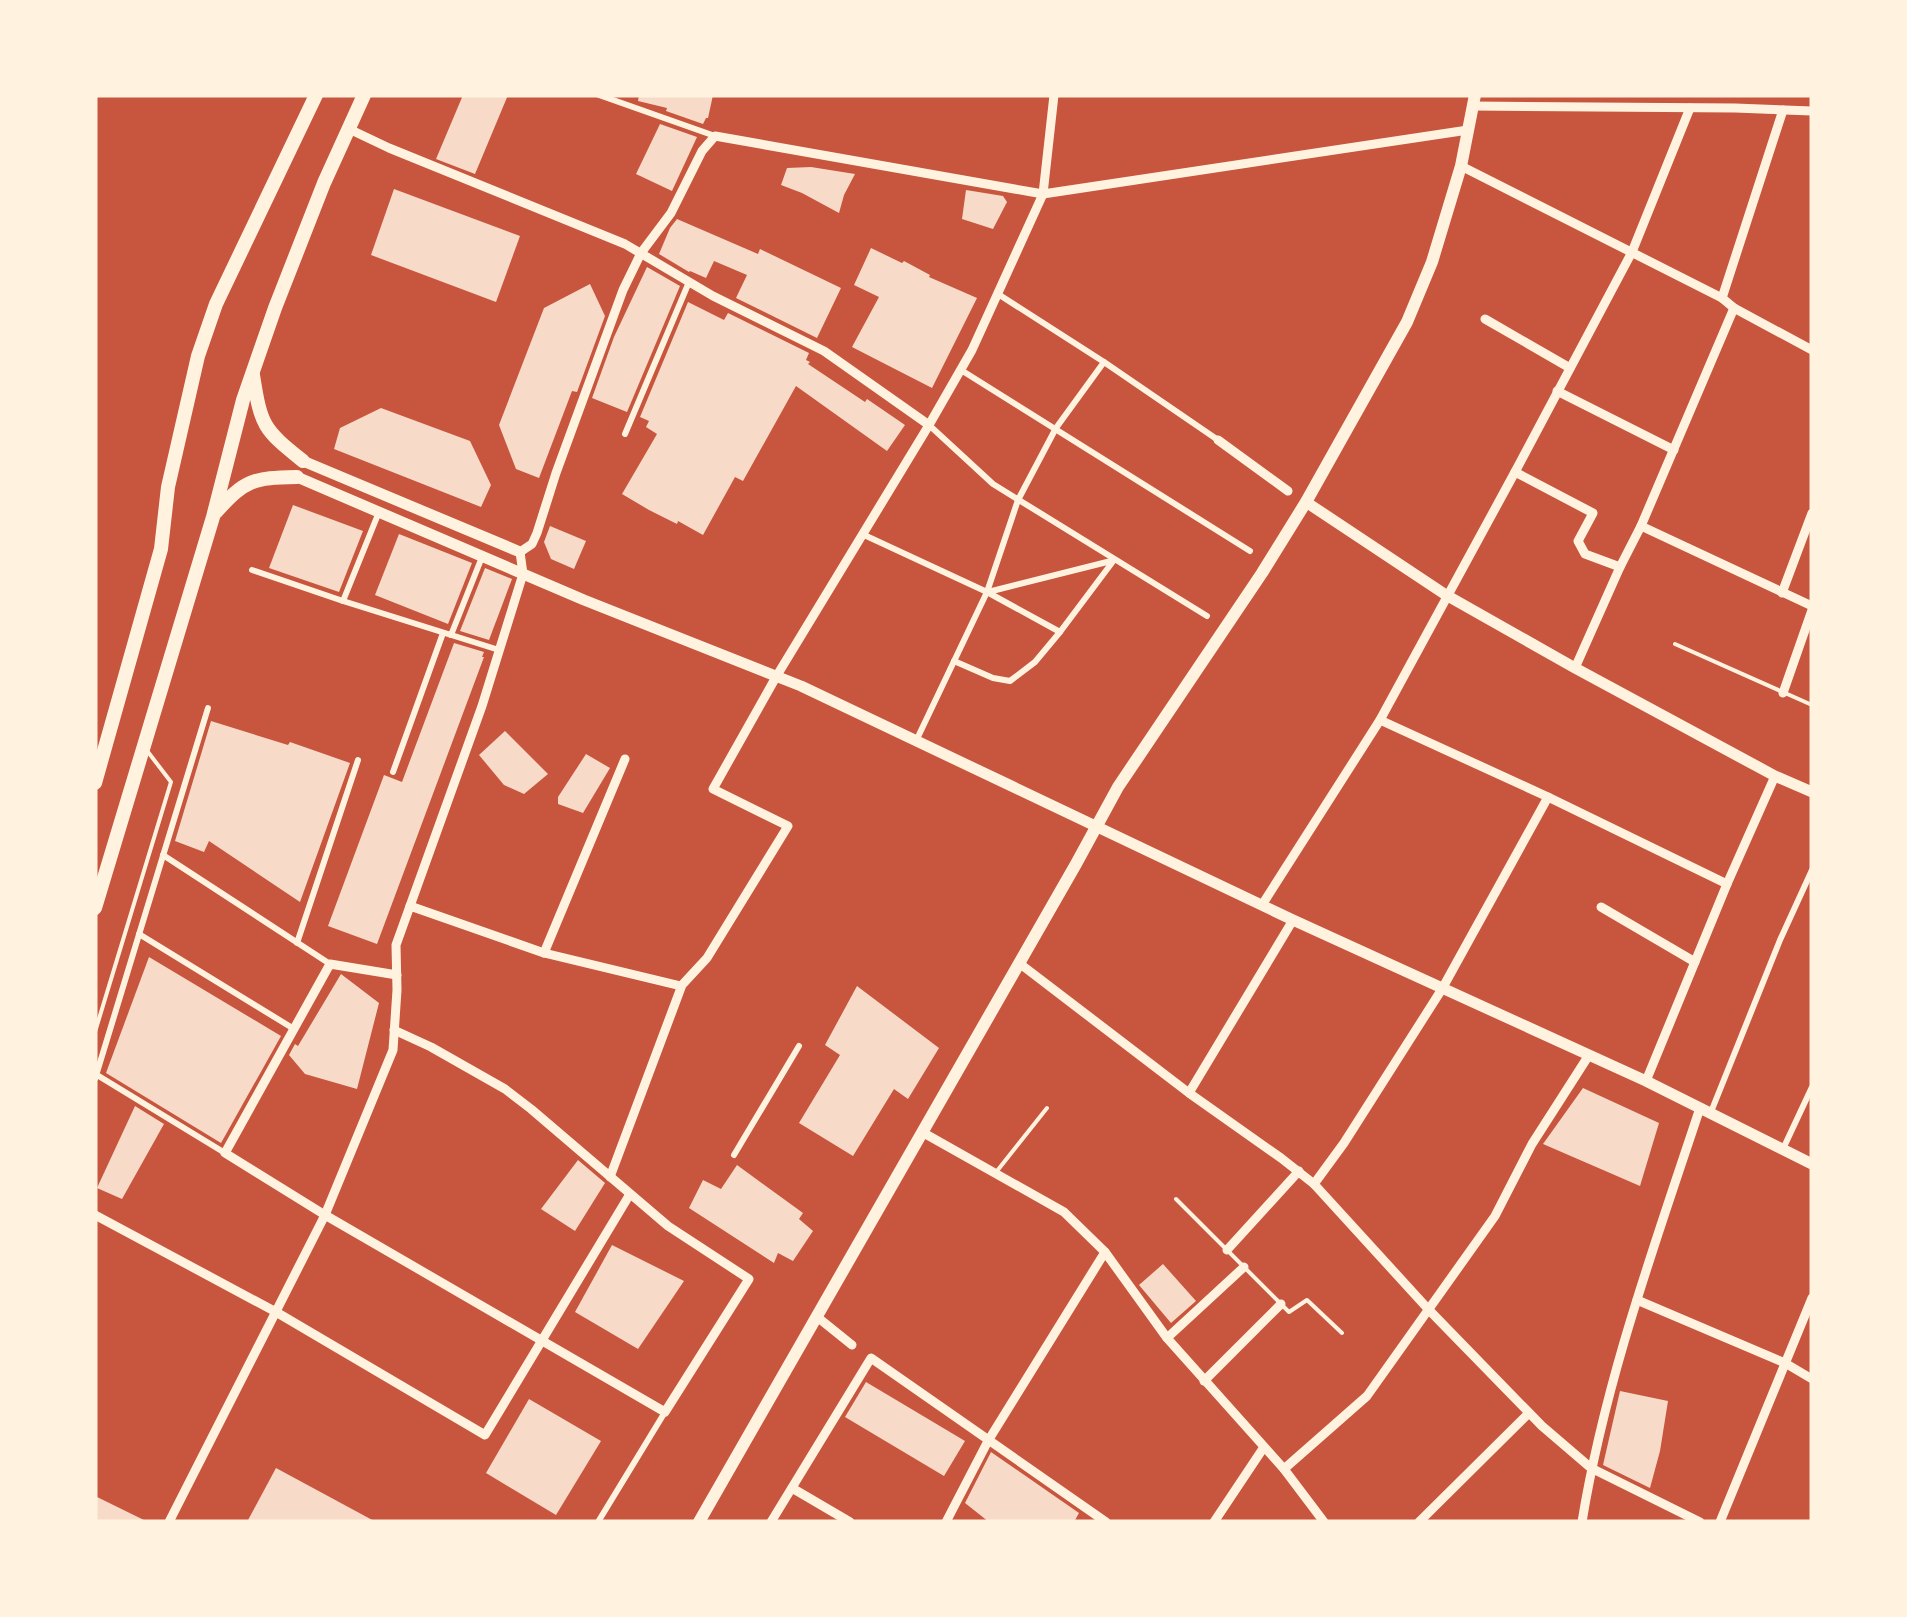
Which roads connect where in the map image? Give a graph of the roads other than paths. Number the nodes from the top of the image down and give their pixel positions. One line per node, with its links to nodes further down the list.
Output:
1 (316, 95): 75 (main road)
2 (364, 95): 11 (main road)
3 (598, 95): 13 (street)
4 (1054, 95): 15 (street)
5 (1739, 95): 8 (street)
6 (1474, 100): 7 (street); 12 (main road)
7 (1690, 108): 8 (street); 16 (street)
8 (1735, 108): 9 (street)
9 (1782, 110): 10 (street); 20 (street)
10 (1812, 111)
11 (349, 129): 17 (street); 27 (main road)
12 (1468, 130): 14 (main road); 15 (street)
13 (715, 136): 15 (street); 17 (street)
14 (1461, 166): 16 (street); 39 (main road)
15 (1043, 194): 19 (street)
16 (1632, 252): 20 (street); 25 (street)
17 (641, 253): 18 (street); 46 (street)
18 (689, 282): 29 (street); 31 (street)
19 (997, 294): 24 (street); 26 (street)
20 (1722, 298): 21 (street)
21 (1734, 308): 23 (street); 33 (street)
22 (1485, 319): 25 (street)
23 (1812, 350)
24 (1104, 362): 30 (street); 32 (street)
25 (1570, 368): 28 (street)
26 (961, 370): 29 (street); 30 (street)
27 (252, 374): 34 (main road); 42 (main road)
28 (1558, 391): 33 (street); 35 (street)
29 (929, 425): 38 (street); 44 (street)
30 (1056, 428): 38 (street); 45 (street)
31 (626, 434)
32 (1218, 440): 37 (street)
33 (1674, 450): 43 (street)
34 (303, 461): 46 (street)
35 (1515, 472): 49 (street); 54 (street)
36 (297, 477): 40 (street); 42 (main road)
37 (1288, 491)
38 (1018, 500): 48 (street); 52 (street)
39 (1306, 502): 54 (street); 78 (main road)
40 (379, 512): 47 (street); 55 (street)
41 (1812, 514): 53 (street)
42 (212, 517): 70 (main road)
43 (1642, 526): 49 (street); 53 (street)
44 (862, 534): 52 (street); 64 (street)
45 (1250, 551)
46 (520, 552): 51 (street)
47 (482, 556): 51 (street); 59 (street)
48 (1114, 560): 52 (street); 57 (street); 58 (street)
49 (1620, 567): 63 (street)
50 (252, 570): 55 (street)
51 (522, 574): 61 (street); 64 (street)
52 (986, 592): 58 (street); 62 (street)
53 (1782, 592): 56 (street)
54 (1446, 594): 63 (street); 68 (street)
55 (343, 601): 59 (street)
56 (1812, 608): 65 (street)
57 (1208, 616)
58 (1060, 632): 62 (street)
59 (447, 634): 61 (street); 73 (street)
60 (1675, 644): 65 (lane)
61 (499, 650): 83 (street)
62 (954, 660): 69 (street)
63 (1575, 668): 74 (street)
64 (776, 677): 69 (street); 94 (street)
65 (1784, 693): 66 (lane)
66 (1812, 706)
67 (208, 708): 79 (street)
68 (1380, 720): 77 (street); 82 (street)
69 (916, 741): 78 (street)
70 (144, 747): 85 (main road); 98 (lane)
71 (625, 758): 89 (street)
72 (358, 760): 88 (street)
73 (394, 772)
74 (1775, 776): 76 (street); 81 (street)
75 (95, 783)
76 (1812, 792)
77 (1548, 797): 81 (street); 95 (street)
78 (1094, 827): 82 (street); 91 (main road)
79 (164, 856): 87 (street); 88 (street)
80 (1812, 870): 106 (street)
81 (1728, 884): 90 (street)
82 (1262, 905): 86 (street)
83 (410, 906): 89 (street); 93 (street)
84 (1601, 907): 90 (street)
85 (95, 908)
86 (1293, 920): 95 (street); 104 (street)
87 (140, 934): 96 (street); 101 (street)
88 (297, 943): 92 (street)
89 (544, 953): 94 (street)
90 (1696, 962): 102 (street)
91 (1020, 963): 104 (street); 107 (main road)
92 (330, 964): 93 (street); 96 (street)
93 (397, 975): 97 (street)
94 (682, 986): 114 (street)
95 (1442, 989): 100 (street); 115 (street)
96 (294, 1029): 109 (street)
97 (394, 1030): 114 (street); 119 (street)
98 (95, 1032)
99 (799, 1046): 110 (street)
100 (1589, 1055): 102 (street); 126 (street)
101 (96, 1077): 109 (street)
102 (1646, 1081): 106 (street)
103 (1812, 1087): 108 (street)
104 (1189, 1094): 112 (street)
105 (1047, 1108): 113 (lane)
106 (1705, 1110): 108 (street); 124 (street)
107 (922, 1132): 113 (street); 128 (main road)
108 (1783, 1149): 111 (street)
109 (225, 1153): 119 (street)
110 (734, 1155)
111 (1812, 1164)
112 (1299, 1171): 115 (street); 120 (street)
113 (996, 1172): 121 (street)
114 (610, 1177): 116 (street)
115 (1314, 1184): 126 (street)
116 (630, 1194): 131 (street); 136 (street)
117 (1176, 1200): 120 (lane)
118 (95, 1216): 127 (street)
119 (325, 1216): 127 (street); 131 (street)
120 (1227, 1250): 122 (lane)
121 (1106, 1252): 130 (street); 138 (street)
122 (1244, 1267): 125 (lane); 130 (street)
123 (1812, 1298): 133 (street)
124 (1636, 1300): 133 (street); 140 (street)
125 (1282, 1304): 129 (lane); 135 (street)
126 (1429, 1310): 137 (street); 141 (street)
127 (276, 1312): 131 (street); 143 (street)
128 (816, 1316): 132 (street); 145 (main road)
129 (1342, 1333)
130 (1166, 1338): 135 (street)
131 (541, 1340): 136 (street)
132 (852, 1345)
133 (1785, 1363): 134 (street); 155 (street)
134 (1812, 1378)
135 (1204, 1381): 139 (street)
136 (666, 1412): 144 (street)
137 (1529, 1413): 140 (street); 152 (street)
138 (988, 1441): 142 (street); 148 (street); 149 (street)
139 (1264, 1447): 141 (street); 150 (street)
140 (1591, 1468): 153 (street); 154 (street)
141 (1284, 1470): 151 (street)
142 (792, 1488): 146 (street); 147 (street)
143 (169, 1522)
144 (598, 1522)
145 (699, 1522)
146 (772, 1522)
147 (850, 1522)
148 (946, 1522)
149 (1106, 1522)
150 (1214, 1522)
151 (1324, 1522)
152 (1419, 1522)
153 (1582, 1522)
154 (1700, 1522)
155 (1720, 1522)

